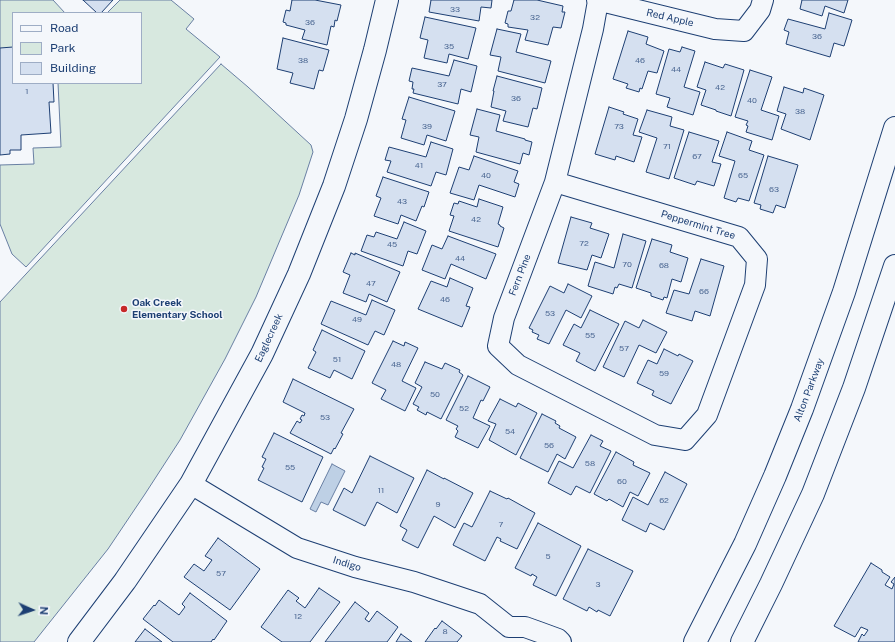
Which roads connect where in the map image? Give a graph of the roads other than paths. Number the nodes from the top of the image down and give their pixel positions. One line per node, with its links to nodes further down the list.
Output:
1 (387, 0): 8 (main road, Eaglecreek)
2 (598, 0): 3 (street, Red Apple); 5 (street, Fern Pine)
3 (763, 0)
4 (895, 128): 12 (main road, Alton Parkway)
5 (555, 182): 7 (street, Fern Pine); 7 (street, Peppermint Tree)
6 (895, 266): 13 (main road)
7 (685, 440)
8 (191, 484): 9 (street, Indigo); 10 (main road, Eaglecreek)
9 (510, 635): 11 (street)
10 (79, 642)
11 (561, 642)
12 (695, 642)
13 (742, 642)

